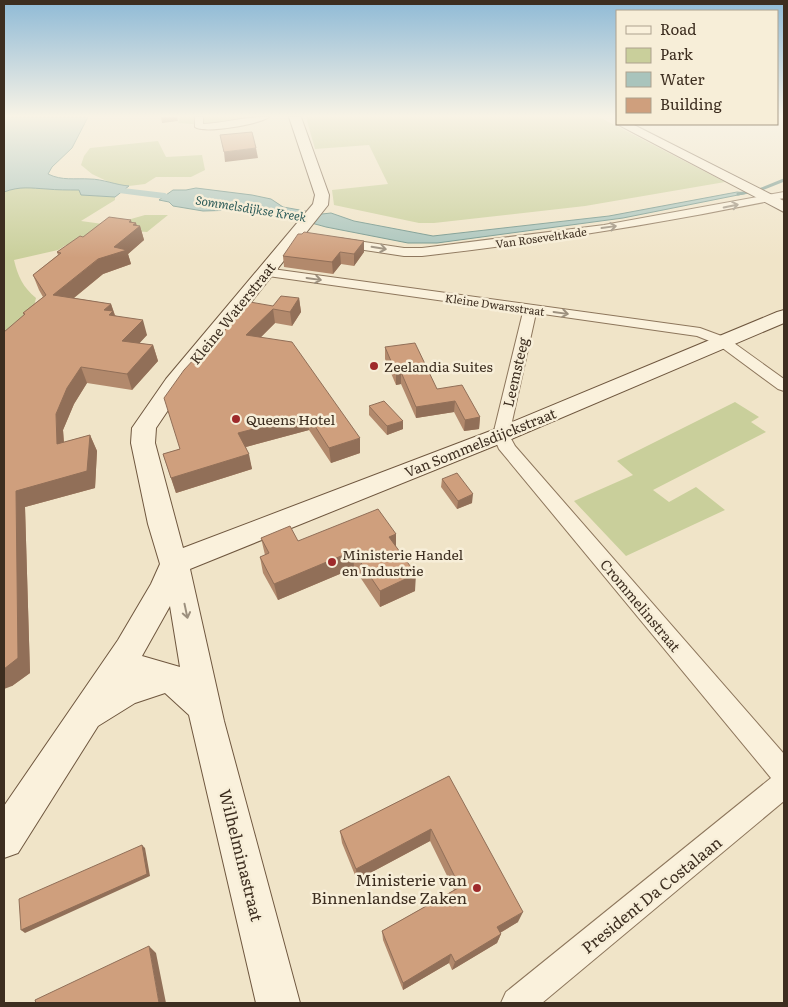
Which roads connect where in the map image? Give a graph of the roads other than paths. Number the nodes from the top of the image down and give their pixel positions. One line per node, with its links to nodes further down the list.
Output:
1 (311, 164): 6 (main road, Kleine Waterstraat)
2 (700, 164): 4 (main road)
3 (784, 195): 4 (street, Van Roseveltkade)
4 (765, 197): 5 (main road); 6 (street, Van Roseveltkade, one-way to 4)
5 (784, 207)
6 (308, 235): 7 (main road, Kleine Waterstraat)
7 (266, 272): 8 (street, Kleine Dwarsstraat, one-way to 8); 13 (main road, Kleine Waterstraat)
8 (530, 309): 10 (street, Kleine Dwarsstraat, one-way to 10); 12 (street, Leemsteeg)
9 (784, 316): 10 (main road, Van Sommelsdijckstraat)
10 (722, 341): 11 (street, Kleine Dwarsstraat); 12 (main road, Van Sommelsdijckstraat)
11 (784, 386)
12 (501, 434): 13 (main road, Van Sommelsdijckstraat); 17 (street, Crommelinstraat)
13 (175, 563): 14 (main road); 15 (main road, Kleine Waterstraat, one-way to 15)
14 (124, 658): 15 (main road); 16 (main road)
15 (191, 688): 16 (main road); 20 (main road, Wilhelminastraat)
16 (82, 719): 19 (main road)
17 (784, 773)
18 (784, 784): 21 (street, President Da Costalaan)
19 (4, 840)
20 (278, 1003)
21 (517, 1003)

